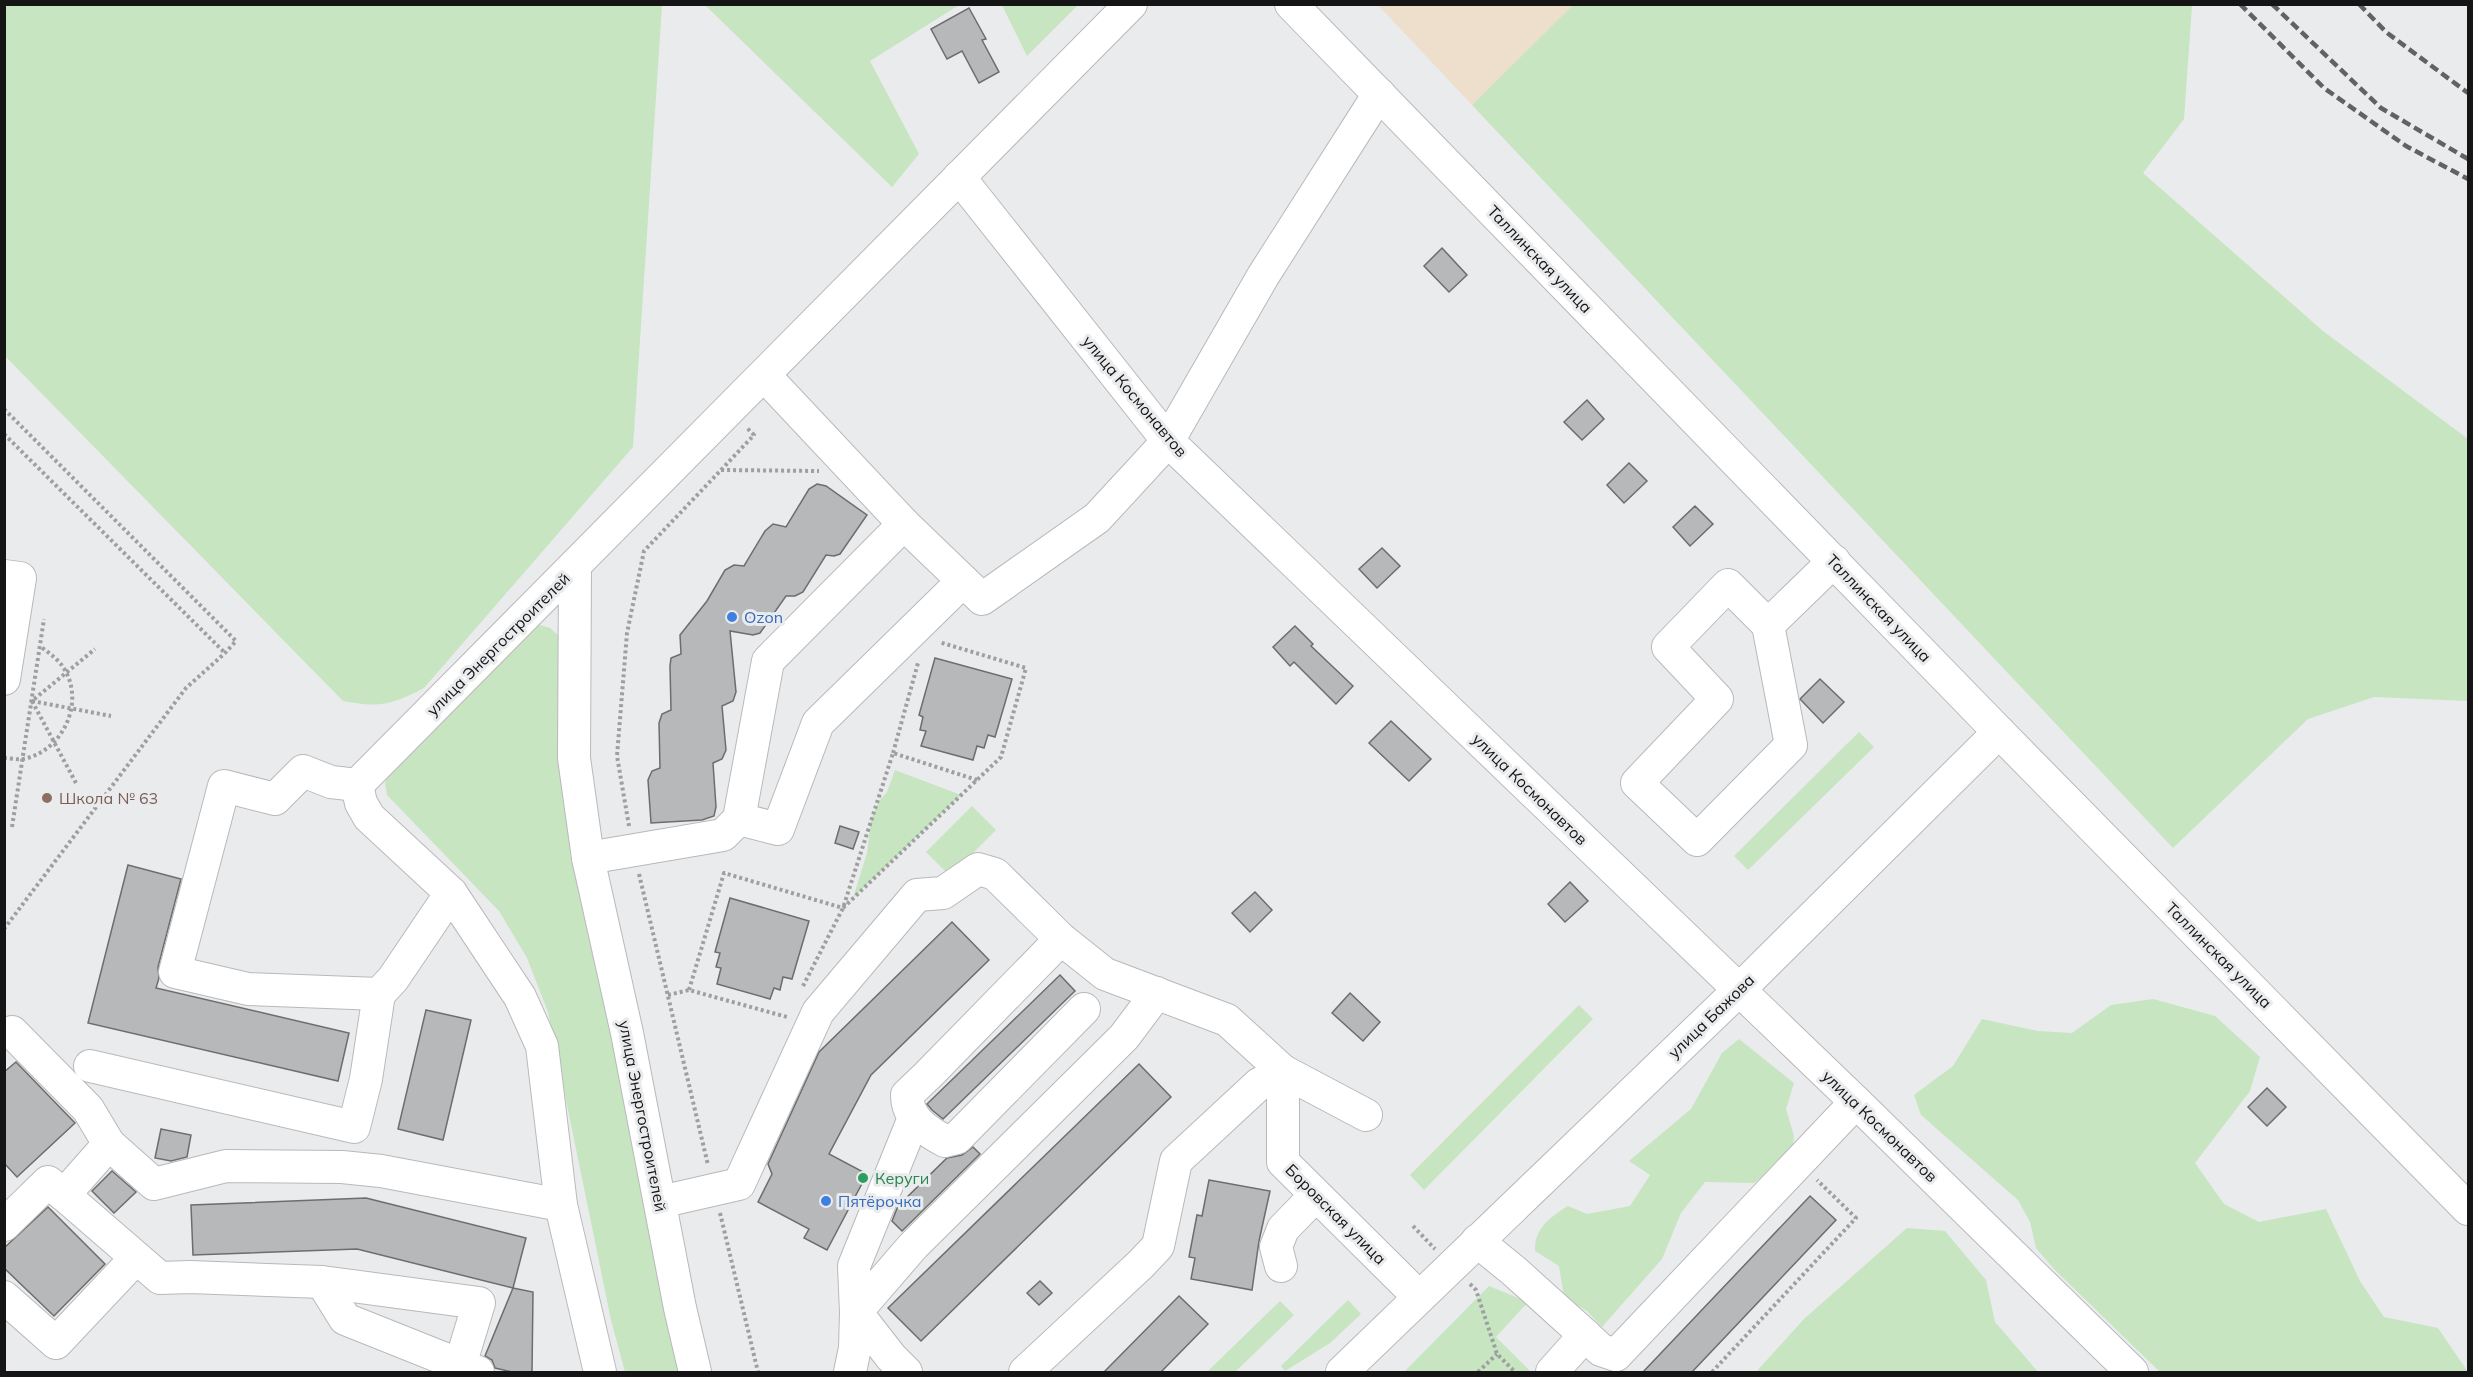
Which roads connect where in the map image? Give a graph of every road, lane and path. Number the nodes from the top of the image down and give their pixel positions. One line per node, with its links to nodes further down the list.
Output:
1 (1131, 4): 4 (street)
2 (1292, 4): 3 (street, Таллинская улица)
3 (1379, 94): 8 (street); 10 (street, Таллинская улица)
4 (959, 177): 5 (street); 8 (street, улица Космонавтов)
5 (764, 375): 9 (street); 11 (street)
6 (4, 409): 22 (path)
7 (4, 434): 22 (path)
8 (1168, 441): 13 (street); 46 (street, улица Космонавтов)
9 (904, 524): 13 (street); 37 (street)
10 (1834, 561): 16 (street); 29 (street, Таллинская улица)
11 (575, 567): 15 (street, улица Энергостроителей); 17 (street, улица Энергостроителей)
12 (4, 576): 25 (street)
13 (963, 581): 37 (street)
14 (44, 620): 20 (path)
15 (520, 622): 17 (street); 36 (street, улица Энергостроителей)
16 (1768, 625): 16 (street)
17 (575, 639): 39 (street, улица Энергостроителей)
18 (936, 641): 34 (path)
19 (31, 643): 20 (path)
20 (40, 646): 24 (path); 26 (path)
21 (95, 650): 24 (path)
22 (225, 653): 42 (path)
23 (920, 658): 31 (path)
24 (66, 672): 26 (path); 27 (path)
25 (4, 679)
26 (32, 701): 27 (path); 30 (path); 33 (path)
27 (72, 709): 28 (path); 30 (path)
28 (111, 716)
29 (2000, 732): 46 (street, улица Бажова); 64 (street, Таллинская улица)
30 (55, 742): 33 (path); 35 (path)
31 (893, 753): 34 (path); 41 (path)
32 (4, 758): 33 (path)
33 (23, 759): 38 (path)
34 (977, 780): 41 (path)
35 (76, 783)
36 (357, 784): 40 (street); 48 (street)
37 (739, 819): 39 (street)
38 (12, 827)
39 (588, 858): 62 (street, улица Энергостроителей)
40 (451, 892): 48 (street); 63 (street)
41 (843, 908): 44 (path); 45 (path)
42 (4, 929)
43 (1070, 945): 47 (street); 57 (street); 62 (street)
44 (803, 987)
45 (689, 990): 49 (path); 50 (path)
46 (1739, 990): 55 (street, улица Космонавтов); 67 (street, улица Бажова)
47 (1157, 993): 54 (street); 74 (street)
48 (379, 994): 53 (street)
49 (668, 995)
50 (792, 1007)
51 (1084, 1009): 57 (street)
52 (12, 1032): 58 (street)
53 (90, 1066)
54 (1283, 1071): 56 (street); 61 (street, Боровская улица); 82 (street)
55 (1856, 1102): 75 (street); 88 (street, улица Космонавтов)
56 (1366, 1115)
57 (914, 1118): 74 (street)
58 (109, 1144): 60 (street); 63 (street)
59 (1815, 1177): 87 (path)
60 (64, 1196): 65 (street); 68 (street)
61 (1315, 1196): 70 (street); 73 (street, Боровская улица)
62 (660, 1202): 79 (street, улица Энергостроителей)
63 (561, 1205): 78 (street)
64 (2469, 1209)
65 (4, 1225)
66 (1413, 1226): 69 (path)
67 (1477, 1241): 69 (street, улица Бажова); 75 (street)
68 (136, 1258): 71 (street); 72 (street)
69 (1452, 1265): 73 (street, улица Бажова); 76 (path)
70 (1281, 1266)
71 (322, 1282): 77 (street); 77 (street)
72 (4, 1297)
73 (1419, 1297): 83 (street, улица Бажова)
74 (856, 1312): 80 (street); 81 (street)
75 (1585, 1335): 86 (street)
76 (1497, 1354): 84 (path); 85 (path)
77 (470, 1369)
78 (600, 1372)
79 (695, 1372)
80 (850, 1372)
81 (906, 1372)
82 (1025, 1372)
83 (1342, 1372)
84 (1478, 1372)
85 (1515, 1372)
86 (1552, 1372)
87 (1712, 1372)
88 (2132, 1372)

